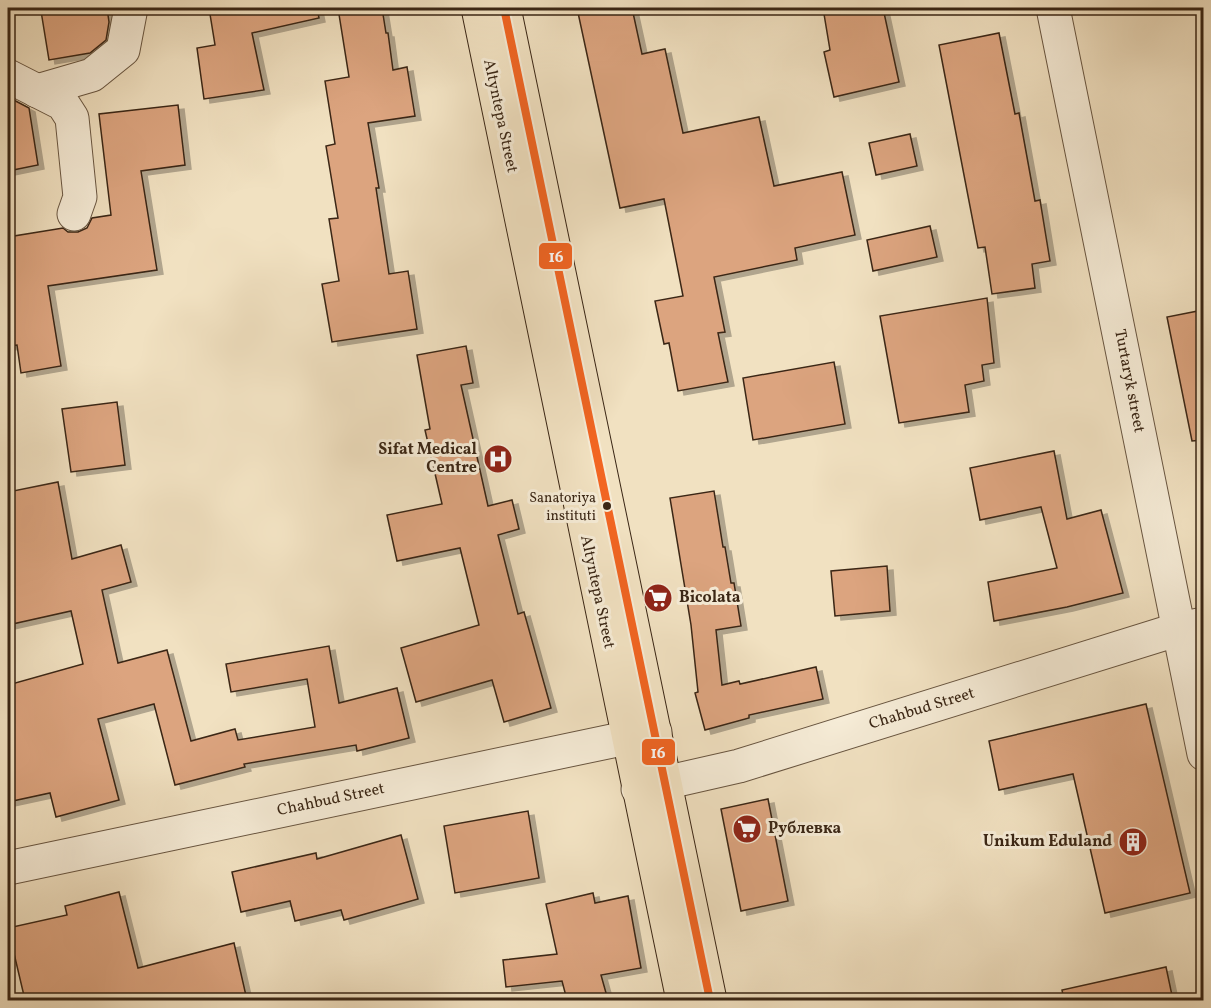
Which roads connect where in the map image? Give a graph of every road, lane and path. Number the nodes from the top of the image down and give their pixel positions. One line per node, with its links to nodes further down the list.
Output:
1 (132, 8): 6 (street)
2 (478, 8): 9 (main road, Altyntepa Street)
3 (504, 8): 9 (main road, Altyntepa Street)
4 (1053, 8): 8 (street, Turtaryk street)
5 (8, 76): 6 (street)
6 (37, 91): 7 (street)
7 (74, 214)
8 (1191, 626): 10 (street, Turtaryk street); 11 (street, Chahbud Street)
9 (641, 735): 11 (main road, Altyntepa Street); 12 (street, Chahbud Street)
10 (1203, 754)
11 (652, 786): 13 (main road, Altyntepa Street); 14 (main road, Altyntepa Street)
12 (8, 868)
13 (683, 1000)
14 (710, 1000)

